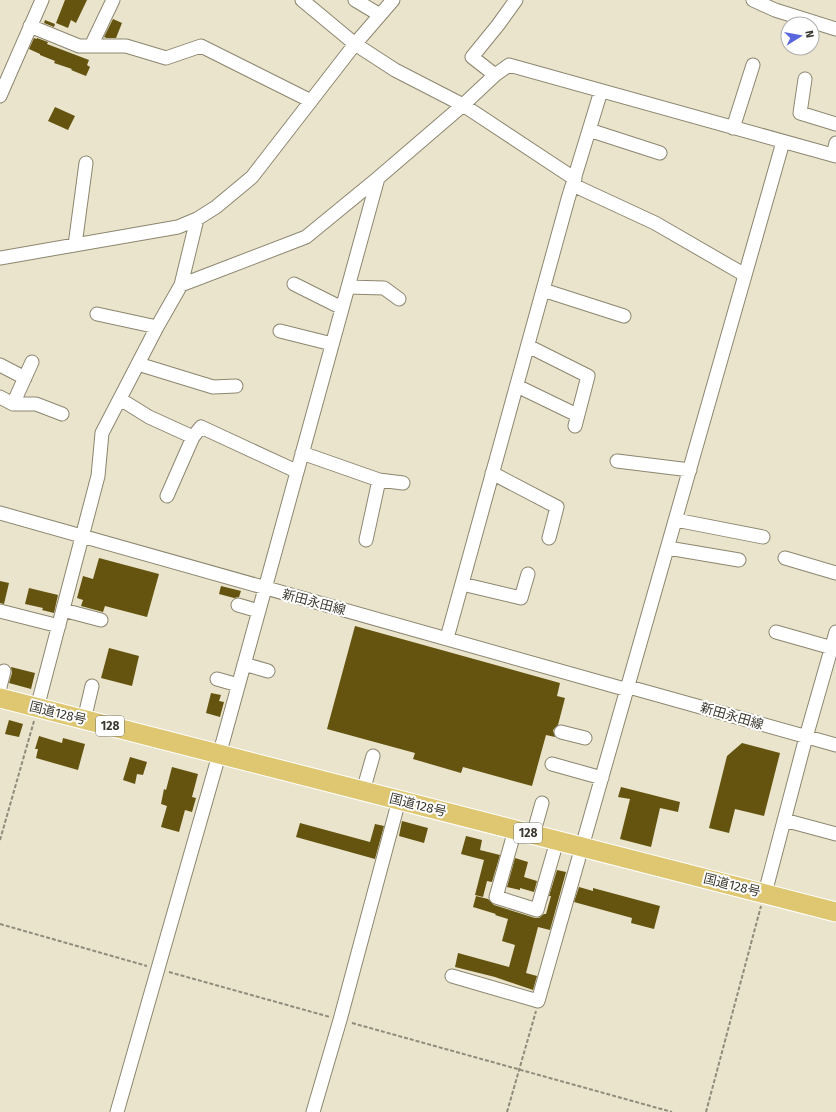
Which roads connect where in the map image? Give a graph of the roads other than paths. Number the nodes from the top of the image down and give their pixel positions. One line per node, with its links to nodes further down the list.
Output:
1 (42, 0): 9 (street)
2 (113, 0): 12 (street)
3 (302, 0): 11 (street)
4 (355, 0): 8 (street)
5 (393, 0): 8 (street)
6 (516, 0): 14 (street)
7 (753, 0): 10 (street)
8 (380, 15): 11 (street)
9 (30, 26): 12 (street); 17 (street)
10 (836, 29)
11 (355, 44): 18 (street); 19 (street)
12 (91, 46): 18 (street)
13 (753, 65): 21 (street)
14 (495, 75): 16 (street); 19 (street)
15 (805, 79): 20 (street)
16 (601, 91): 21 (street); 22 (street)
17 (0, 96)
18 (311, 101): 29 (street)
19 (463, 105): 27 (street); 28 (street)
20 (836, 124)
21 (733, 128): 23 (street)
22 (589, 130): 25 (street); 28 (street)
23 (783, 142): 24 (street); 32 (street)
24 (835, 152)
25 (660, 153)
26 (86, 163): 30 (street)
27 (378, 178): 34 (street); 35 (street)
28 (574, 182): 32 (street); 36 (street)
29 (197, 219): 30 (street); 34 (street)
30 (75, 245): 31 (street)
31 (0, 258)
32 (745, 275): 58 (street)
33 (294, 284): 38 (street)
34 (181, 285): 41 (street)
35 (348, 287): 37 (street); 38 (street)
36 (543, 290): 40 (street); 44 (street)
37 (399, 299)
38 (342, 308): 43 (street)
39 (97, 314): 41 (street)
40 (624, 316)
41 (157, 327): 46 (street)
42 (280, 331): 43 (street)
43 (332, 344): 56 (street)
44 (528, 346): 50 (street); 50 (street)
45 (32, 362): 48 (street)
46 (138, 364): 49 (street); 52 (street)
47 (0, 365): 48 (street)
48 (25, 378): 53 (street)
49 (236, 386)
50 (517, 386): 60 (street)
51 (0, 397): 53 (street)
52 (120, 399): 55 (street); 66 (street)
53 (13, 404): 54 (street)
54 (62, 414)
55 (193, 437): 59 (street); 63 (street)
56 (302, 453): 59 (street); 61 (street)
57 (617, 461): 58 (street)
58 (690, 470): 65 (street)
59 (296, 472): 76 (street)
60 (492, 473): 68 (street); 75 (street)
61 (379, 480): 62 (street); 69 (street)
62 (403, 483)
63 (167, 496)
64 (0, 513): 66 (street, 新田永田線)
65 (676, 520): 67 (street); 70 (street)
66 (82, 536): 76 (street, 新田永田線); 78 (street)
67 (763, 537)
68 (549, 538)
69 (366, 540)
70 (668, 548): 72 (street); 94 (street)
71 (785, 558): 73 (street)
72 (739, 560)
73 (836, 573)
74 (528, 574): 75 (street)
75 (462, 584): 85 (street)
76 (265, 588): 80 (street); 85 (street, 新田永田線)
77 (238, 605): 80 (street)
78 (63, 610): 81 (street); 82 (street)
79 (0, 611): 82 (street)
80 (259, 611): 87 (street)
81 (100, 620)
82 (59, 626): 96 (street)
83 (776, 632): 86 (street)
84 (836, 632): 86 (street)
85 (447, 638): 94 (street, 新田永田線)
86 (834, 649): 99 (street)
87 (244, 664): 89 (street); 91 (street)
88 (4, 671): 93 (street)
89 (268, 671)
90 (218, 680): 91 (street)
91 (238, 685): 102 (street)
92 (92, 686): 97 (street)
93 (0, 687)
94 (628, 688): 99 (street, 新田永田線); 105 (street)
95 (0, 698): 96 (highway, 国道128号 / 128)
96 (37, 708): 97 (highway, 国道128号 / 128)
97 (84, 720): 102 (highway, 国道128号 / 128)
98 (561, 732): 100 (street)
99 (806, 737): 101 (street, 新田永田線); 109 (street)
100 (585, 738)
101 (836, 745)
102 (219, 754): 106 (highway, 国道128号 / 128); 117 (street)
103 (373, 756): 106 (street)
104 (552, 764): 105 (street)
105 (602, 778): 113 (street)
106 (364, 791): 107 (highway, 国道128号 / 128)
107 (399, 800): 110 (highway, 国道128号 / 128); 118 (street)
108 (542, 803): 110 (street)
109 (784, 820): 111 (street); 114 (street)
110 (524, 832): 112 (highway, 国道128号 / 128); 112 (street)
111 (836, 834)
112 (557, 841): 113 (highway, 国道128号 / 128)
113 (582, 847): 114 (highway, 国道128号 / 128); 116 (street)
114 (765, 893): 115 (highway, 国道128号 / 128)
115 (836, 912)
116 (452, 976)
117 (117, 1112)
118 (314, 1112)

